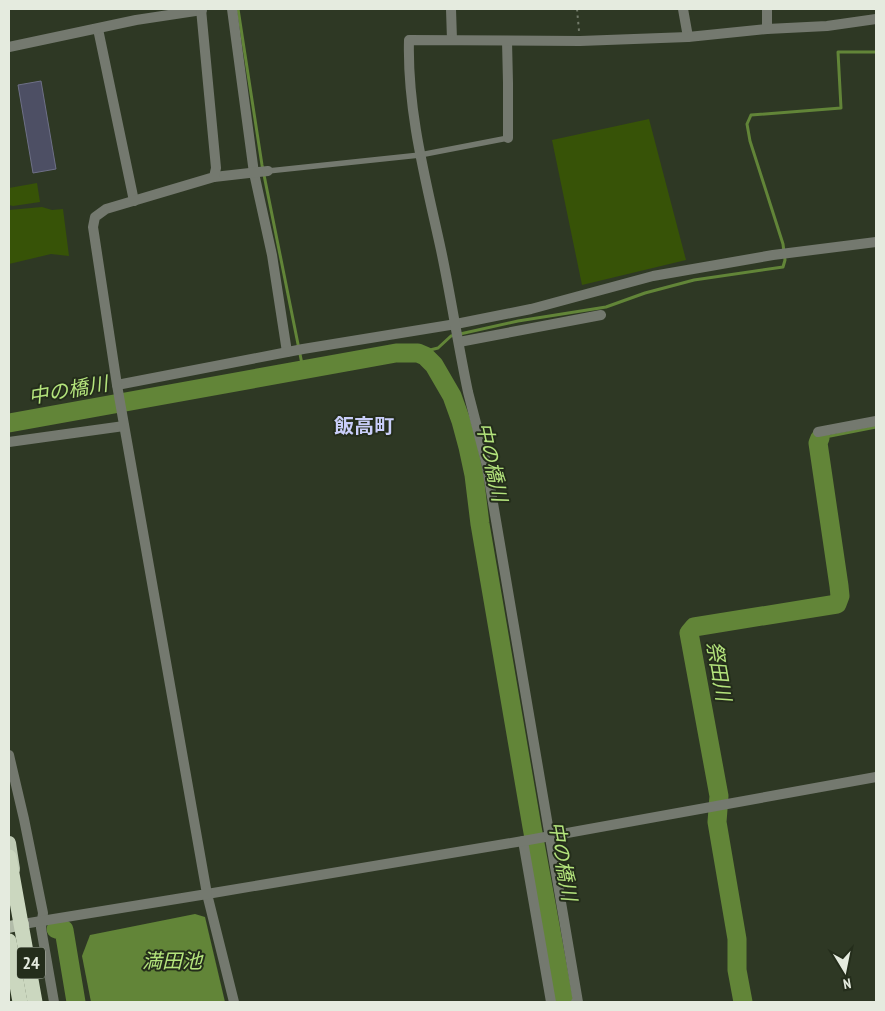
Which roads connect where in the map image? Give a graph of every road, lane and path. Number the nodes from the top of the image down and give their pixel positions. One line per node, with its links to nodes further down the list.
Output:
1 (202, 9): 8 (street); 18 (street)
2 (232, 9): 17 (street)
3 (451, 9): 11 (street)
4 (577, 9): 13 (path)
5 (683, 9): 10 (street)
6 (767, 9): 9 (street)
7 (876, 19): 9 (street)
8 (98, 29): 14 (street); 19 (street)
9 (767, 29): 10 (street)
10 (688, 37): 13 (street)
11 (452, 40): 12 (street); 16 (street)
12 (506, 41): 13 (street); 15 (street)
13 (580, 41)
14 (9, 47)
15 (508, 138): 16 (lane)
16 (420, 155): 17 (lane); 23 (street)
17 (260, 172): 18 (street); 24 (street)
18 (214, 178): 19 (street)
19 (134, 201): 25 (street)
20 (876, 242): 22 (street)
21 (601, 315): 22 (street)
22 (533, 318): 23 (street); 23 (street)
23 (458, 334): 24 (street); 32 (street)
24 (290, 352): 25 (street)
25 (117, 385): 27 (street)
26 (876, 421): 28 (street)
27 (124, 422): 29 (street); 36 (street)
28 (818, 432)
29 (9, 442)
30 (9, 755): 37 (street)
31 (876, 777): 32 (street)
32 (548, 836): 33 (street); 47 (street)
33 (524, 841): 36 (street); 46 (street)
34 (9, 843): 38 (highway, 24)
35 (9, 857): 43 (highway)
36 (207, 894): 37 (street); 45 (street)
37 (42, 920): 38 (street); 44 (street)
38 (24, 924): 39 (main road); 43 (highway, 24)
39 (9, 927)
40 (9, 941): 42 (highway)
41 (9, 953): 42 (highway, 24)
42 (19, 1002)
43 (36, 1002)
44 (54, 1002)
45 (234, 1002)
46 (551, 1002)
47 (576, 1002)

